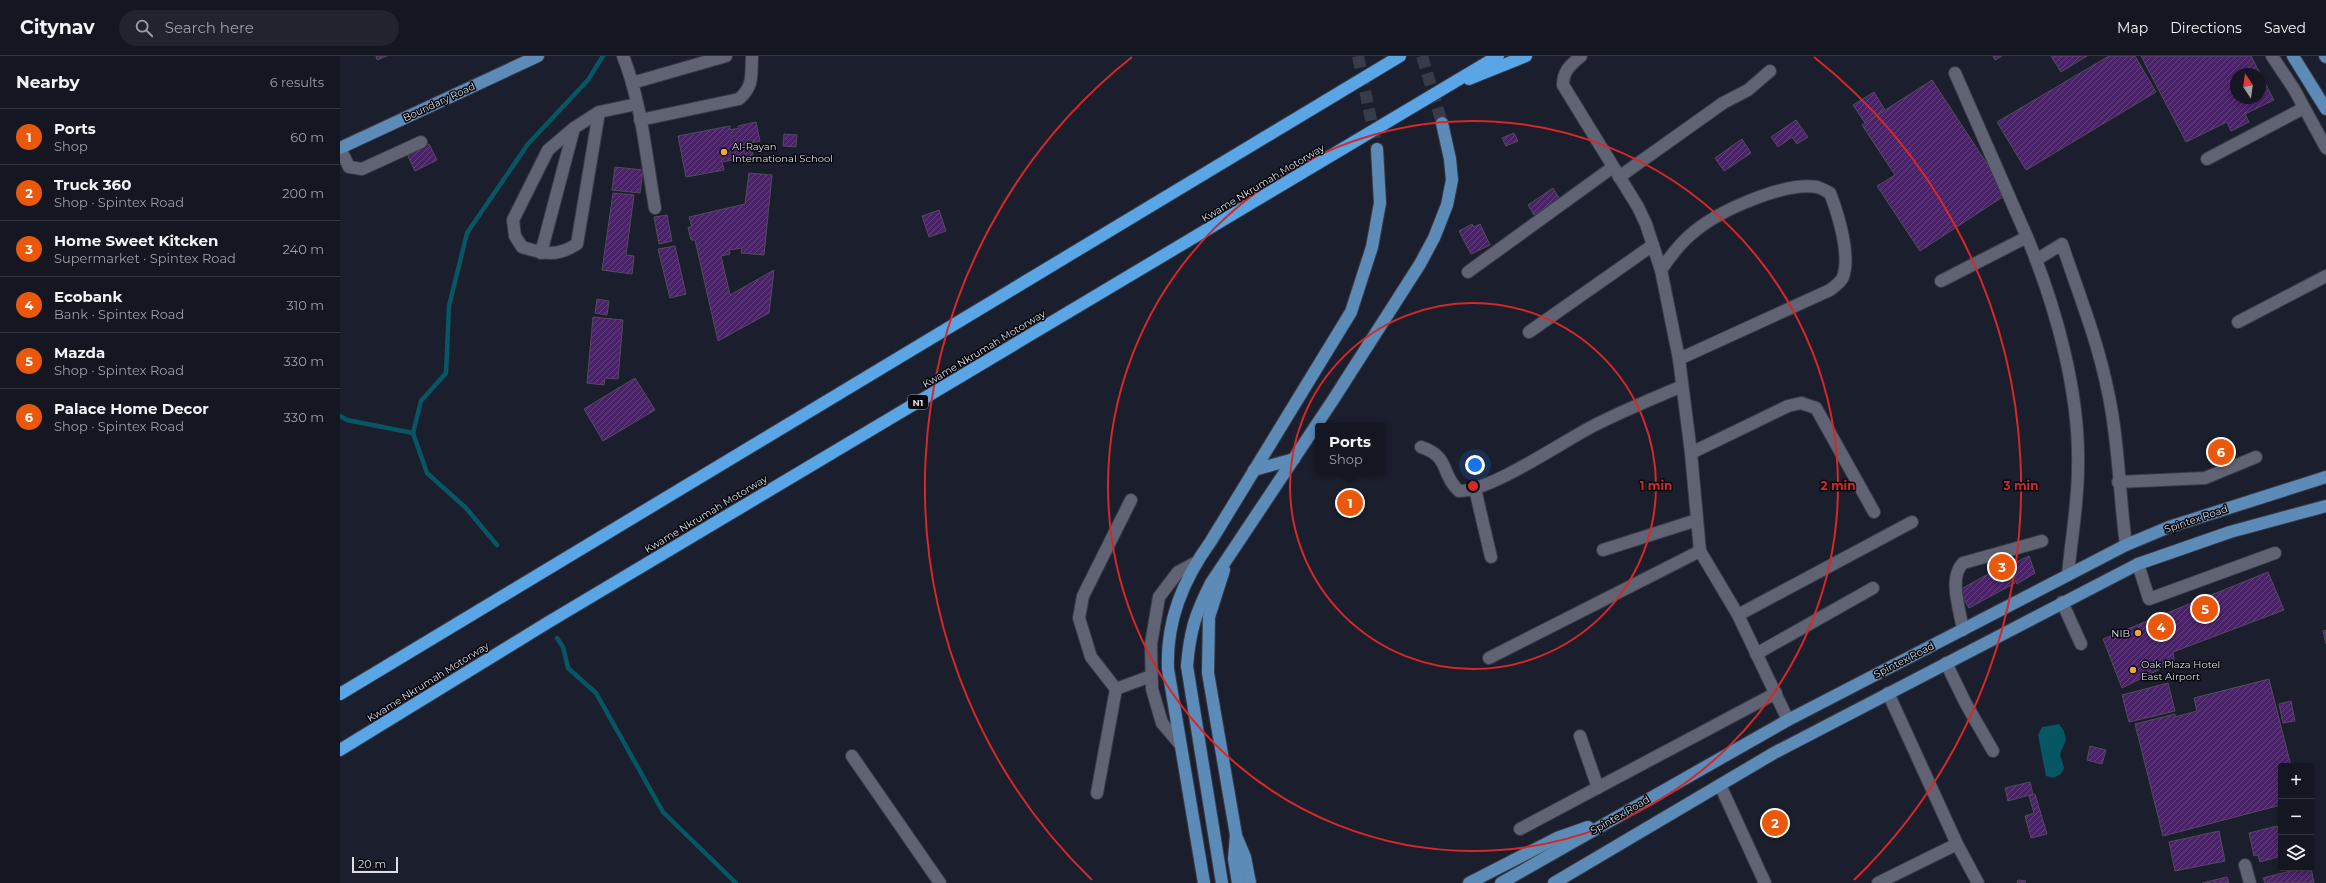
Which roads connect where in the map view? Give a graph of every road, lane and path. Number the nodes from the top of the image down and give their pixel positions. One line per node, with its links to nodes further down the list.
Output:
1 (538, 56): 11 (main road, Boundary Road)
2 (624, 56): 14 (street)
3 (726, 56): 14 (street)
4 (752, 56): 20 (street)
5 (1400, 56): 78 (highway)
6 (1498, 56): 15 (highway, Kwame Nkrumah Motorway / N1)
7 (1526, 56): 15 (highway)
8 (1581, 56): 28 (street)
9 (2272, 56): 17 (street)
10 (2293, 56): 18 (main road)
11 (524, 60): 24 (main road, Boundary Road)
12 (1770, 71): 28 (street)
13 (1955, 73): 30 (street)
14 (632, 83): 16 (street)
15 (1454, 83): 83 (highway, Kwame Nkrumah Motorway / N1)
16 (637, 104): 19 (street); 20 (street)
17 (2304, 108): 25 (street); 27 (street)
18 (2326, 109)
19 (598, 112): 22 (street); 32 (street)
20 (640, 120): 29 (street)
21 (1442, 123): 42 (main road)
22 (574, 128): 32 (street); 32 (street)
23 (421, 142): 24 (street)
24 (340, 148)
25 (2326, 148)
26 (1377, 149): 48 (main road)
27 (2207, 159)
28 (1616, 172): 31 (street); 35 (street)
29 (655, 208)
30 (2027, 238): 33 (street); 37 (street)
31 (1653, 245): 34 (street); 39 (street)
32 (541, 253)
33 (2036, 260): 50 (street); 66 (street)
34 (1661, 270): 40 (street); 40 (street)
35 (1468, 272)
36 (2326, 276): 38 (street)
37 (1941, 281)
38 (2238, 322)
39 (1529, 332)
40 (1679, 359): 41 (street)
41 (1682, 386): 45 (street); 51 (street)
42 (1317, 423)
43 (1315, 426): 47 (main road)
44 (1421, 447): 51 (street)
45 (1691, 453): 54 (street); 55 (street)
46 (2256, 457): 50 (street)
47 (1294, 459): 48 (main road); 63 (main road)
48 (1254, 470): 64 (main road)
49 (2326, 477): 58 (main road, Spintex Road)
50 (2118, 482): 58 (street)
51 (1475, 489): 62 (street)
52 (1131, 500): 76 (street)
53 (2326, 506): 65 (main road)
54 (1874, 512)
55 (1697, 520): 59 (street); 60 (street)
56 (1912, 522): 69 (street)
57 (2042, 541): 70 (street)
58 (2126, 545): 66 (main road, Spintex Road)
59 (1603, 550)
60 (1700, 552): 69 (street); 73 (street)
61 (2275, 553): 65 (street)
62 (1490, 557)
63 (1228, 559): 91 (main road); 96 (main road)
64 (1194, 564): 75 (street); 82 (main road)
65 (2138, 564): 68 (main road)
66 (2068, 575): 70 (main road, Spintex Road)
67 (1873, 588): 72 (street)
68 (2062, 602): 71 (street); 74 (main road)
69 (1738, 615): 72 (street)
70 (1963, 630): 80 (main road, Spintex Road)
71 (2080, 644)
72 (1756, 654): 79 (street)
73 (1489, 658)
74 (1946, 663): 77 (main road); 84 (street)
75 (1150, 676): 76 (street); 82 (street)
76 (1116, 689): 88 (street)
77 (1888, 693): 86 (main road); 92 (street)
78 (340, 694)
79 (1776, 694): 80 (street); 87 (street)
80 (1788, 720): 89 (main road, Spintex Road)
81 (1580, 736): 87 (street)
82 (1179, 743): 95 (main road)
83 (340, 750)
84 (1993, 752)
85 (852, 756): 94 (street)
86 (1720, 785): 101 (main road); 102 (street)
87 (1598, 788): 90 (street)
88 (1097, 793)
89 (1621, 815): 99 (main road); 100 (main road, Spintex Road)
90 (1520, 829)
91 (1236, 835): 97 (main road); 98 (main road)
92 (1957, 844): 103 (street); 104 (street)
93 (2245, 865): 105 (street)
94 (940, 883)
95 (1204, 883)
96 (1222, 883)
97 (1238, 883)
98 (1250, 883)
99 (1469, 883)
100 (1501, 883)
101 (1554, 883)
102 (1765, 883)
103 (1878, 883)
104 (1978, 883)
105 (2250, 883)

